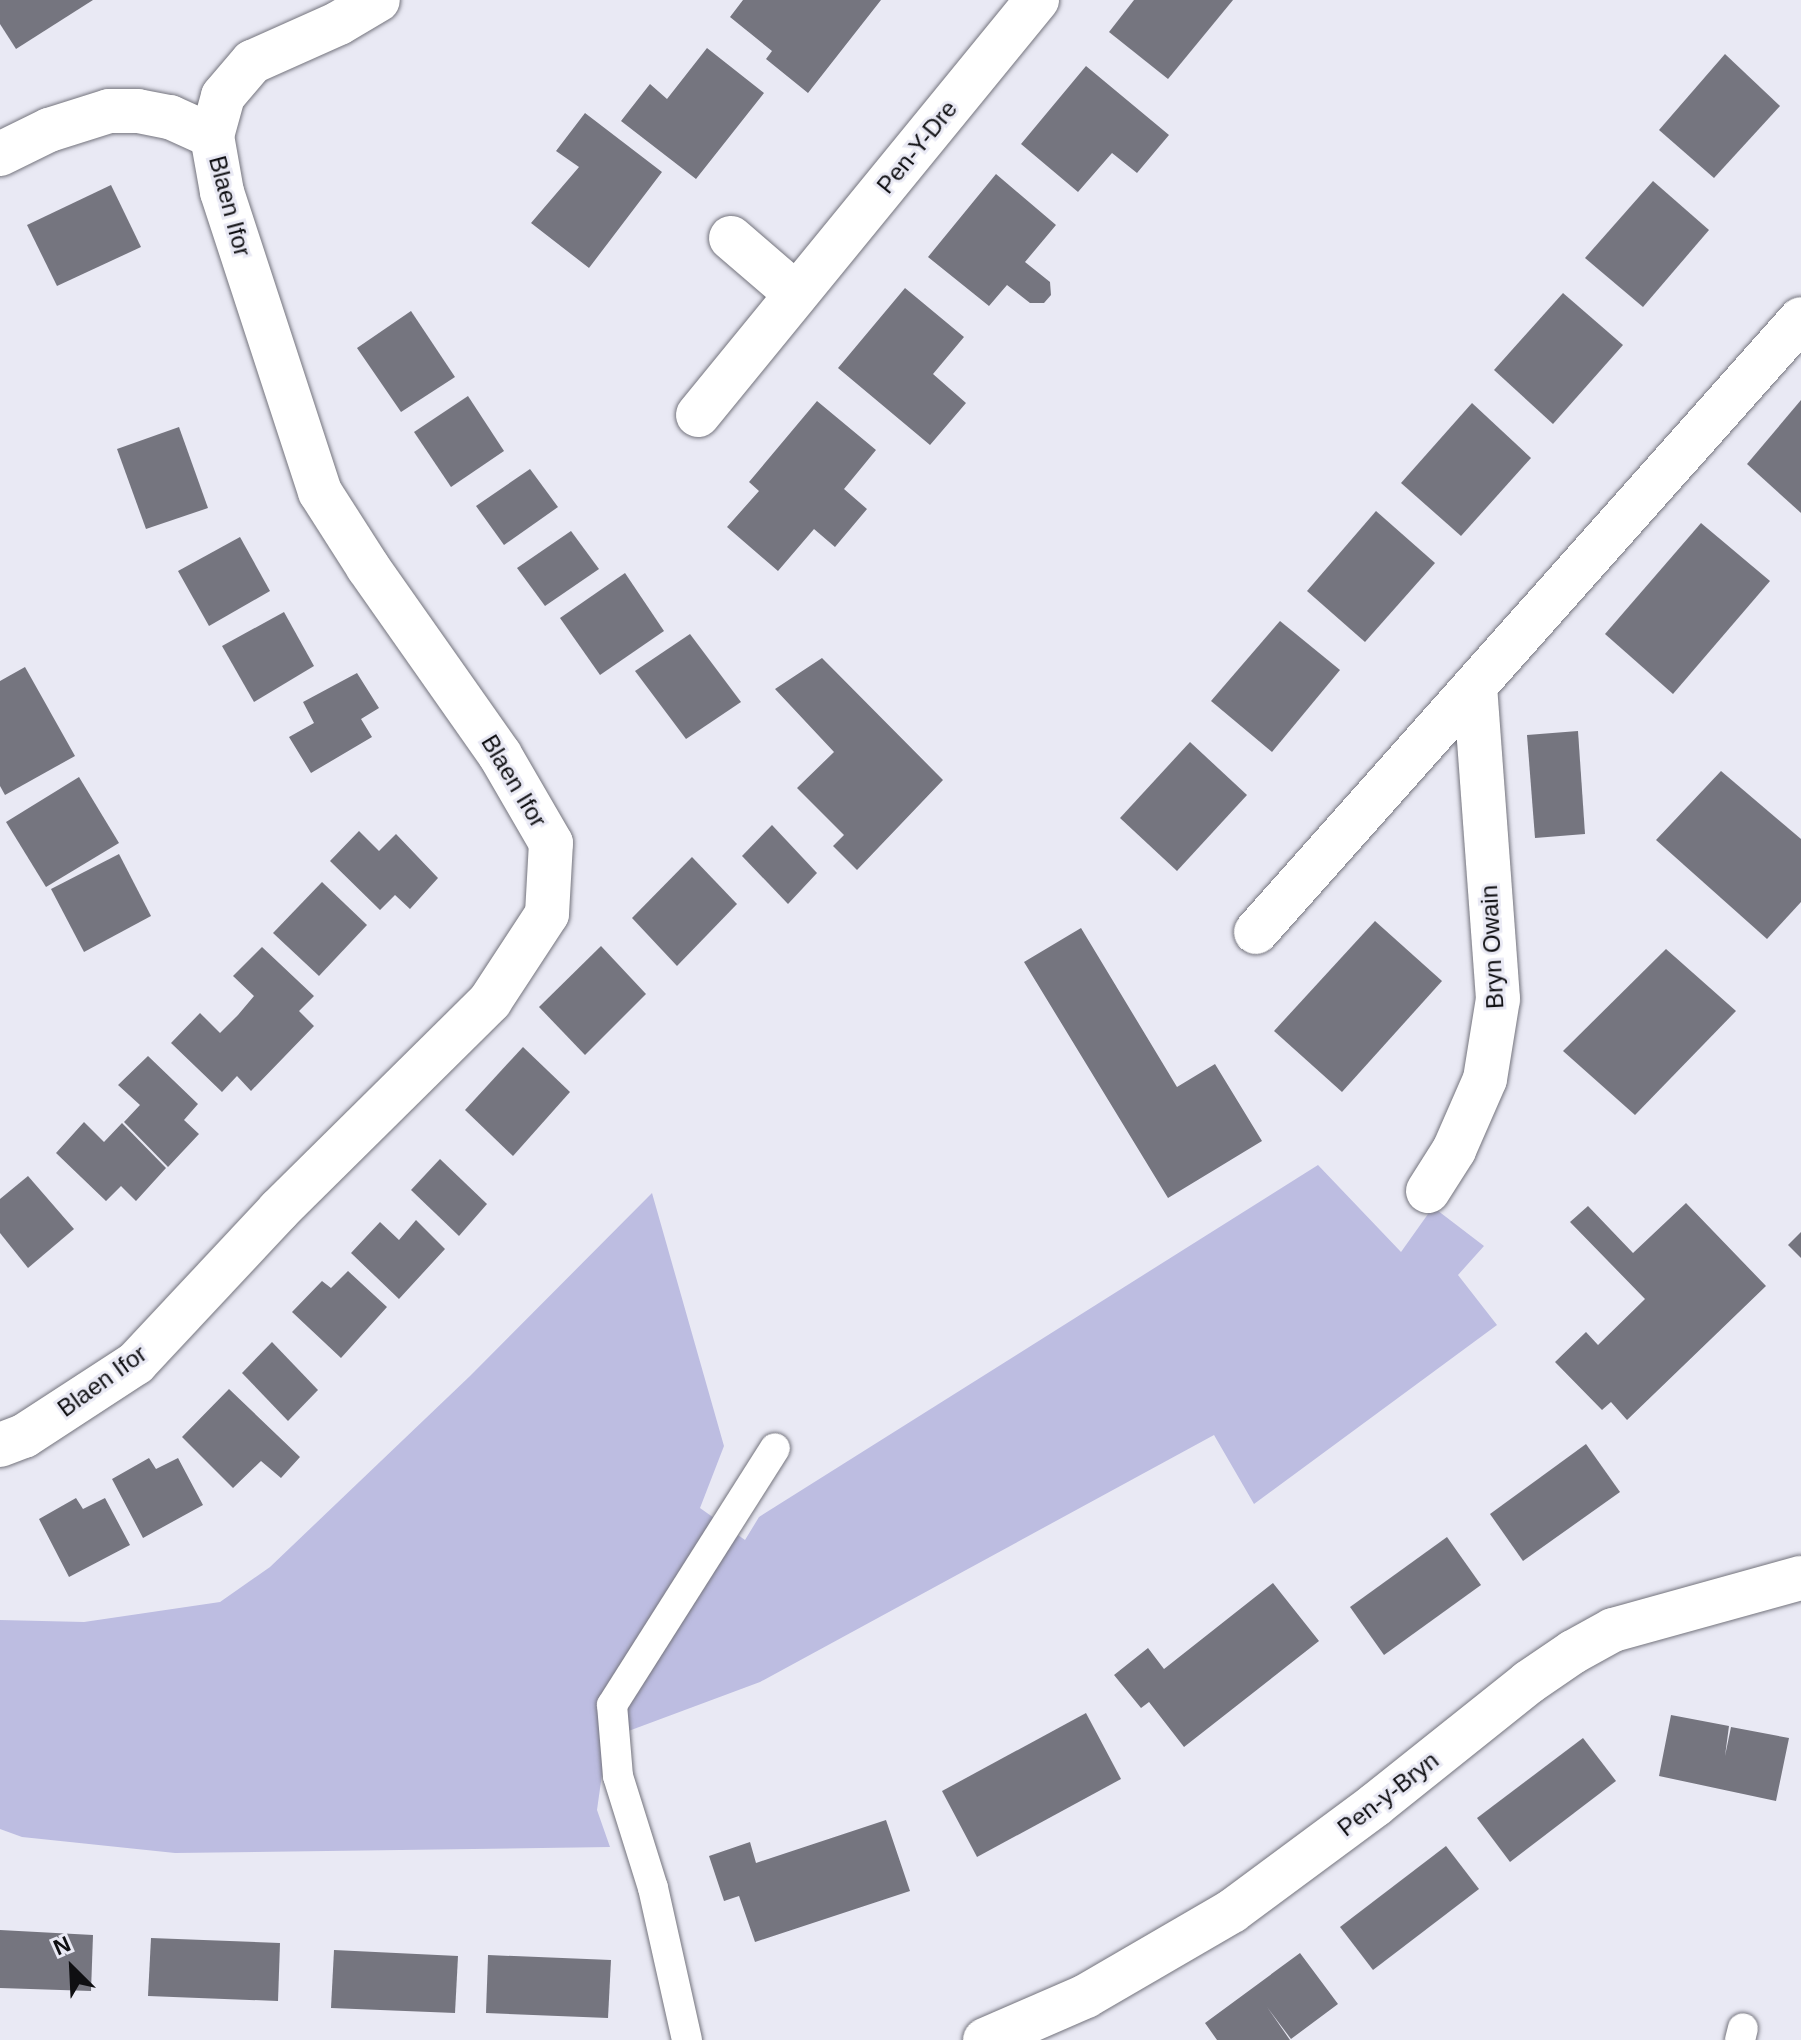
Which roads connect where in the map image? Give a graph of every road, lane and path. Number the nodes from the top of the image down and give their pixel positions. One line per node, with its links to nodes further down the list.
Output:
1 (378, 0): 3 (street)
2 (1037, 0): 6 (street, Pen-Y-Dre)
3 (212, 136): 4 (street); 12 (street, Blaen Ifor)
4 (0, 154)
5 (731, 238): 6 (street)
6 (796, 294): 8 (street, Pen-Y-Dre)
7 (1801, 319): 9 (street)
8 (698, 415)
9 (1475, 688): 10 (street); 11 (street, Bryn Owain)
10 (1256, 932)
11 (1428, 1191)
12 (0, 1445)
13 (775, 1448): 15 (lane)
14 (1801, 1578): 16 (street, Pen-y-Bryn)
15 (687, 2040)
16 (985, 2040)

